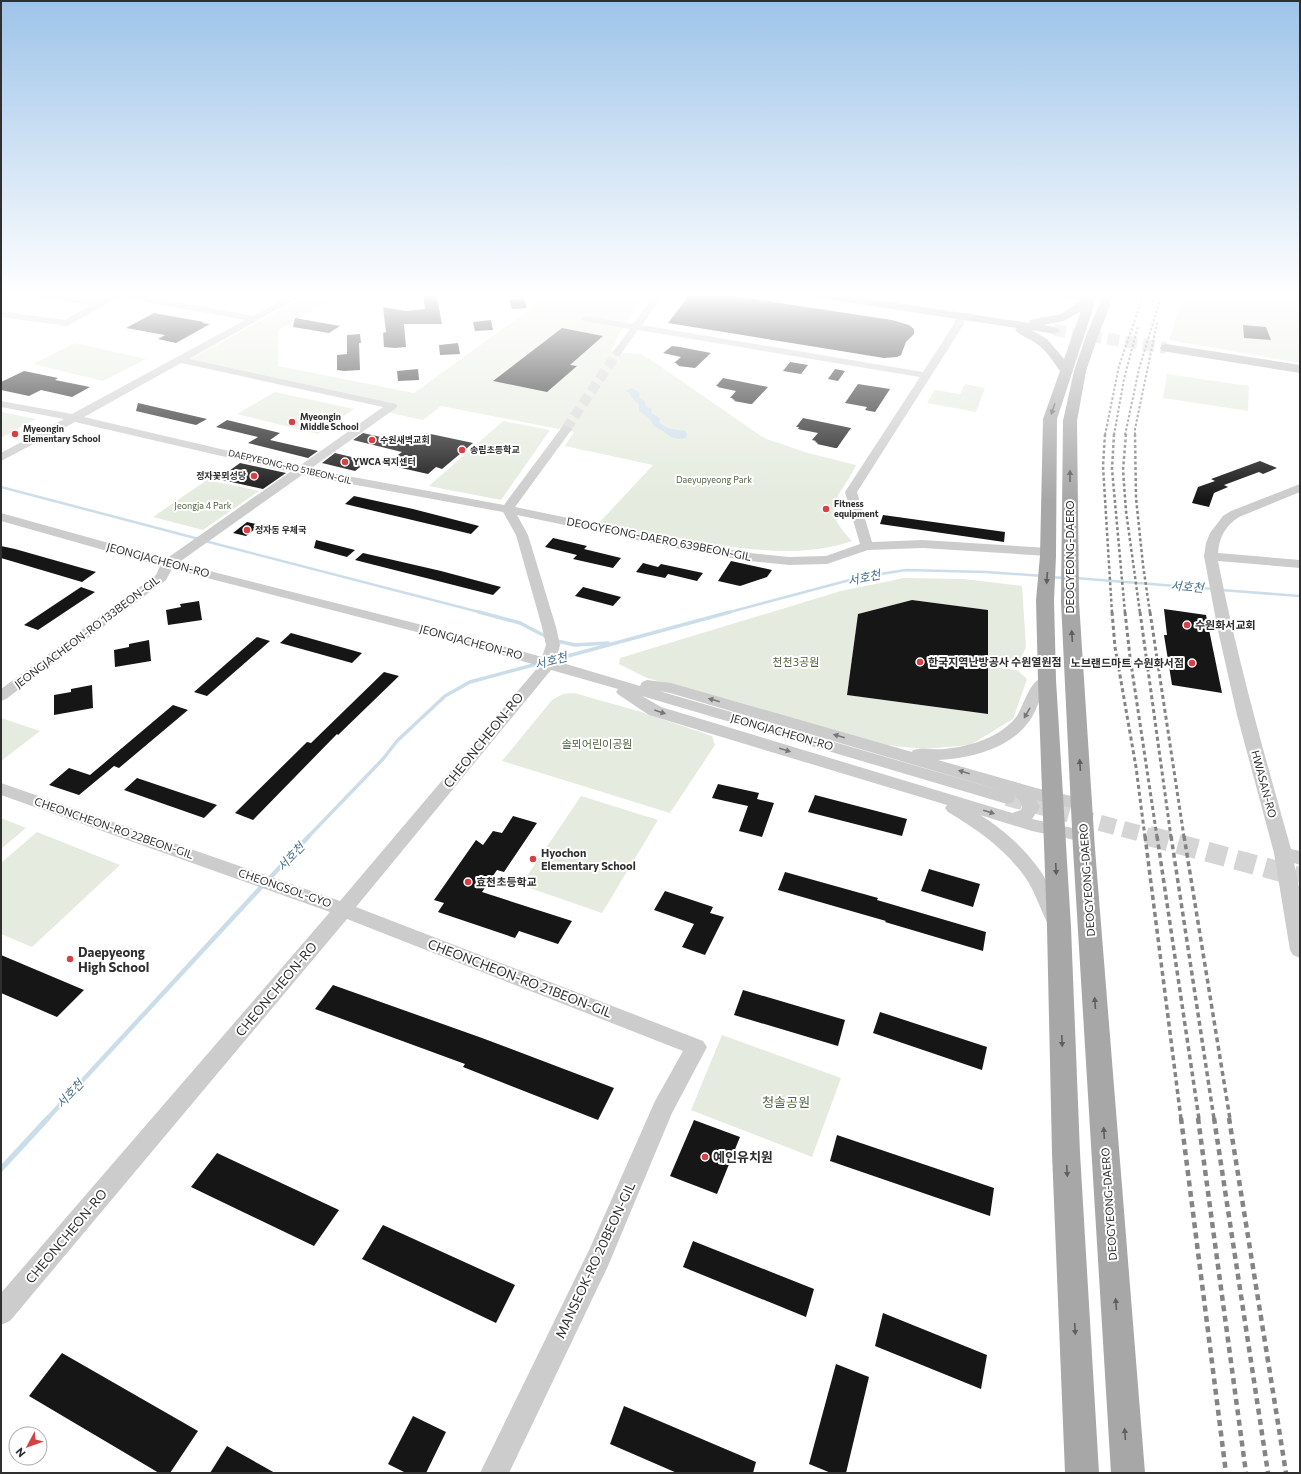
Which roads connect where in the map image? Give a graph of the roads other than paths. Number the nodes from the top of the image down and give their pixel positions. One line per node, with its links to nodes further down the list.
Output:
1 (175, 362): 13 (street)
2 (186, 362): 16 (street, JEONGJACHEON-RO 133BEON-GIL)
3 (846, 362): 11 (street)
4 (934, 362): 11 (street)
5 (1060, 362): 10 (main road)
6 (1069, 362): 10 (main road, DEOGYEONG-DAERO)
7 (1083, 362): 34 (main road, DEOGYEONG-DAERO, one-way to 7)
8 (1254, 362): 9 (main road)
9 (1300, 369)
10 (1066, 371): 21 (main road, DEOGYEONG-DAERO, one-way to 21)
11 (925, 375): 20 (street)
12 (1, 404): 13 (street, DAEPYEONG-RO 51BEON-GIL)
13 (74, 418): 15 (street); 16 (street, DAEPYEONG-RO 51BEON-GIL)
14 (566, 428): 18 (street)
15 (1, 458)
16 (299, 470): 18 (street, DAEPYEONG-RO 51BEON-GIL); 23 (street, JEONGJACHEON-RO 133BEON-GIL)
17 (1300, 488): 22 (street)
18 (507, 509): 20 (street, DEOGYEONG-DAERO 639BEON-GIL); 25 (street)
19 (1, 517): 23 (street, JEONGJACHEON-RO)
20 (867, 546): 21 (street, DEOGYEONG-DAERO 639BEON-GIL)
21 (1048, 554): 27 (main road, DEOGYEONG-DAERO, one-way to 27)
22 (1211, 556): 24 (street); 38 (street, HWASAN-RO)
23 (168, 564): 25 (street, JEONGJACHEON-RO); 28 (street, JEONGJACHEON-RO 133BEON-GIL)
24 (1300, 564)
25 (547, 664): 26 (street, JEONGJACHEON-RO); 42 (street, CHEONCHEON-RO)
26 (602, 680): 29 (street, one-way to 26); 30 (street, one-way to 30); 32 (street, JEONGJACHEON-RO)
27 (1047, 680): 29 (street, one-way to 29); 33 (main road, DEOGYEONG-DAERO)
28 (1, 696)
29 (886, 749): 32 (street, one-way to 29)
30 (913, 788): 35 (street, one-way to 35); 43 (street)
31 (1, 789): 40 (street, CHEONCHEON-RO 22BEON-GIL)
32 (1012, 793): 33 (street); 35 (street)
33 (1052, 798): 34 (street); 36 (main road, DEOGYEONG-DAERO)
34 (1083, 804): 37 (main road, DEOGYEONG-DAERO)
35 (1014, 819): 36 (street)
36 (1054, 830): 37 (street); 43 (main road, DEOGYEONG-DAERO, one-way to 43)
37 (1084, 836): 49 (main road, DEOGYEONG-DAERO, one-way to 37)
38 (1283, 853): 39 (street); 41 (street, HWASAN-RO)
39 (1300, 858)
40 (226, 868): 42 (street, CHEONGSOL-GYO)
41 (1296, 894): 44 (street, HWASAN-RO)
42 (344, 909): 45 (street, CHEONCHEON-RO 21BEON-GIL); 46 (street, CHEONCHEON-RO)
43 (1059, 927): 48 (main road, DEOGYEONG-DAERO, one-way to 48)
44 (1300, 950)
45 (696, 1047): 47 (street, MANSEOK-RO 20BEON-GIL)
46 (1, 1312)
47 (494, 1473)
48 (1082, 1473)
49 (1128, 1473)

